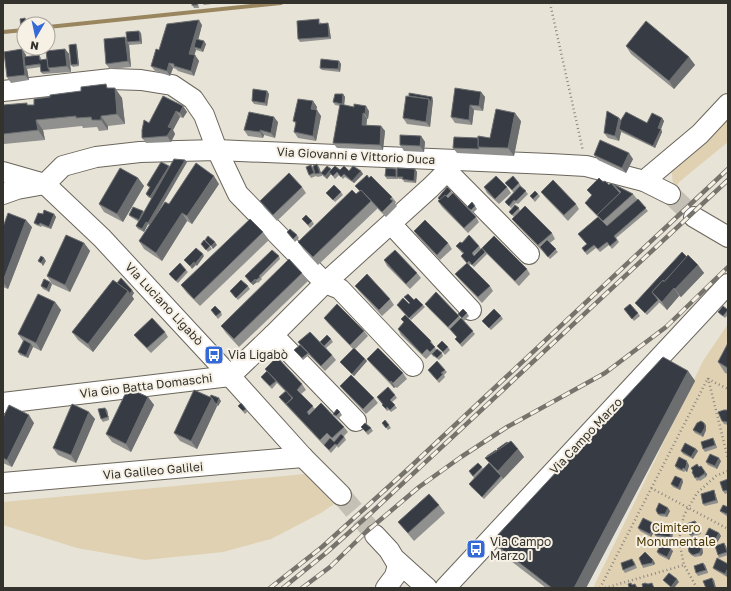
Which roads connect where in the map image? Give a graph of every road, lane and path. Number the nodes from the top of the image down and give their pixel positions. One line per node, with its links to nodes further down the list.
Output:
1 (550, 3): 6 (path)
2 (3, 91): 4 (street)
3 (728, 104): 8 (street)
4 (217, 150): 5 (street, Via Giovanni e Vittorio Duca); 9 (street, Via Giovanni e Vittorio Duca); 16 (street)
5 (451, 166): 6 (street, Via Giovanni e Vittorio Duca); 13 (street, Via Gio Batta Domaschi); 15 (street)
6 (586, 166): 8 (street, Via Giovanni e Vittorio Duca)
7 (3, 172): 9 (street, Via Luciano Ligabò)
8 (644, 181): 11 (street, Via Giovanni e Vittorio Duca)
9 (45, 184): 10 (street); 21 (street, Via Luciano Ligabò)
10 (3, 194)
11 (670, 194)
12 (694, 217): 14 (street)
13 (391, 224): 16 (street, Via Gio Batta Domaschi); 18 (street)
14 (728, 237)
15 (528, 254)
16 (325, 283): 19 (street, Via Gio Batta Domaschi); 20 (street)
17 (728, 284): 39 (street, Via Campo Marzo)
18 (471, 310)
19 (273, 335): 21 (street, Via Gio Batta Domaschi); 25 (street)
20 (413, 366)
21 (230, 376): 24 (street, Via Gio Batta Domaschi); 26 (street, Via Luciano Ligabò)
22 (708, 378): 23 (path); 27 (path); 30 (path)
23 (728, 389)
24 (3, 403)
25 (356, 421)
26 (304, 458): 29 (street, Via Galileo Galilei); 31 (street, Via Luciano Ligabò)
27 (728, 460)
28 (728, 472): 32 (path)
29 (3, 483)
30 (651, 488): 32 (path); 40 (path)
31 (341, 495)
32 (688, 508): 33 (path); 36 (path)
33 (728, 529)
34 (375, 534): 35 (street)
35 (396, 560): 37 (street); 38 (street)
36 (684, 565): 41 (path); 42 (path)
37 (386, 588)
38 (427, 588)
39 (445, 588)
40 (600, 588)
41 (605, 588)
42 (697, 588)

